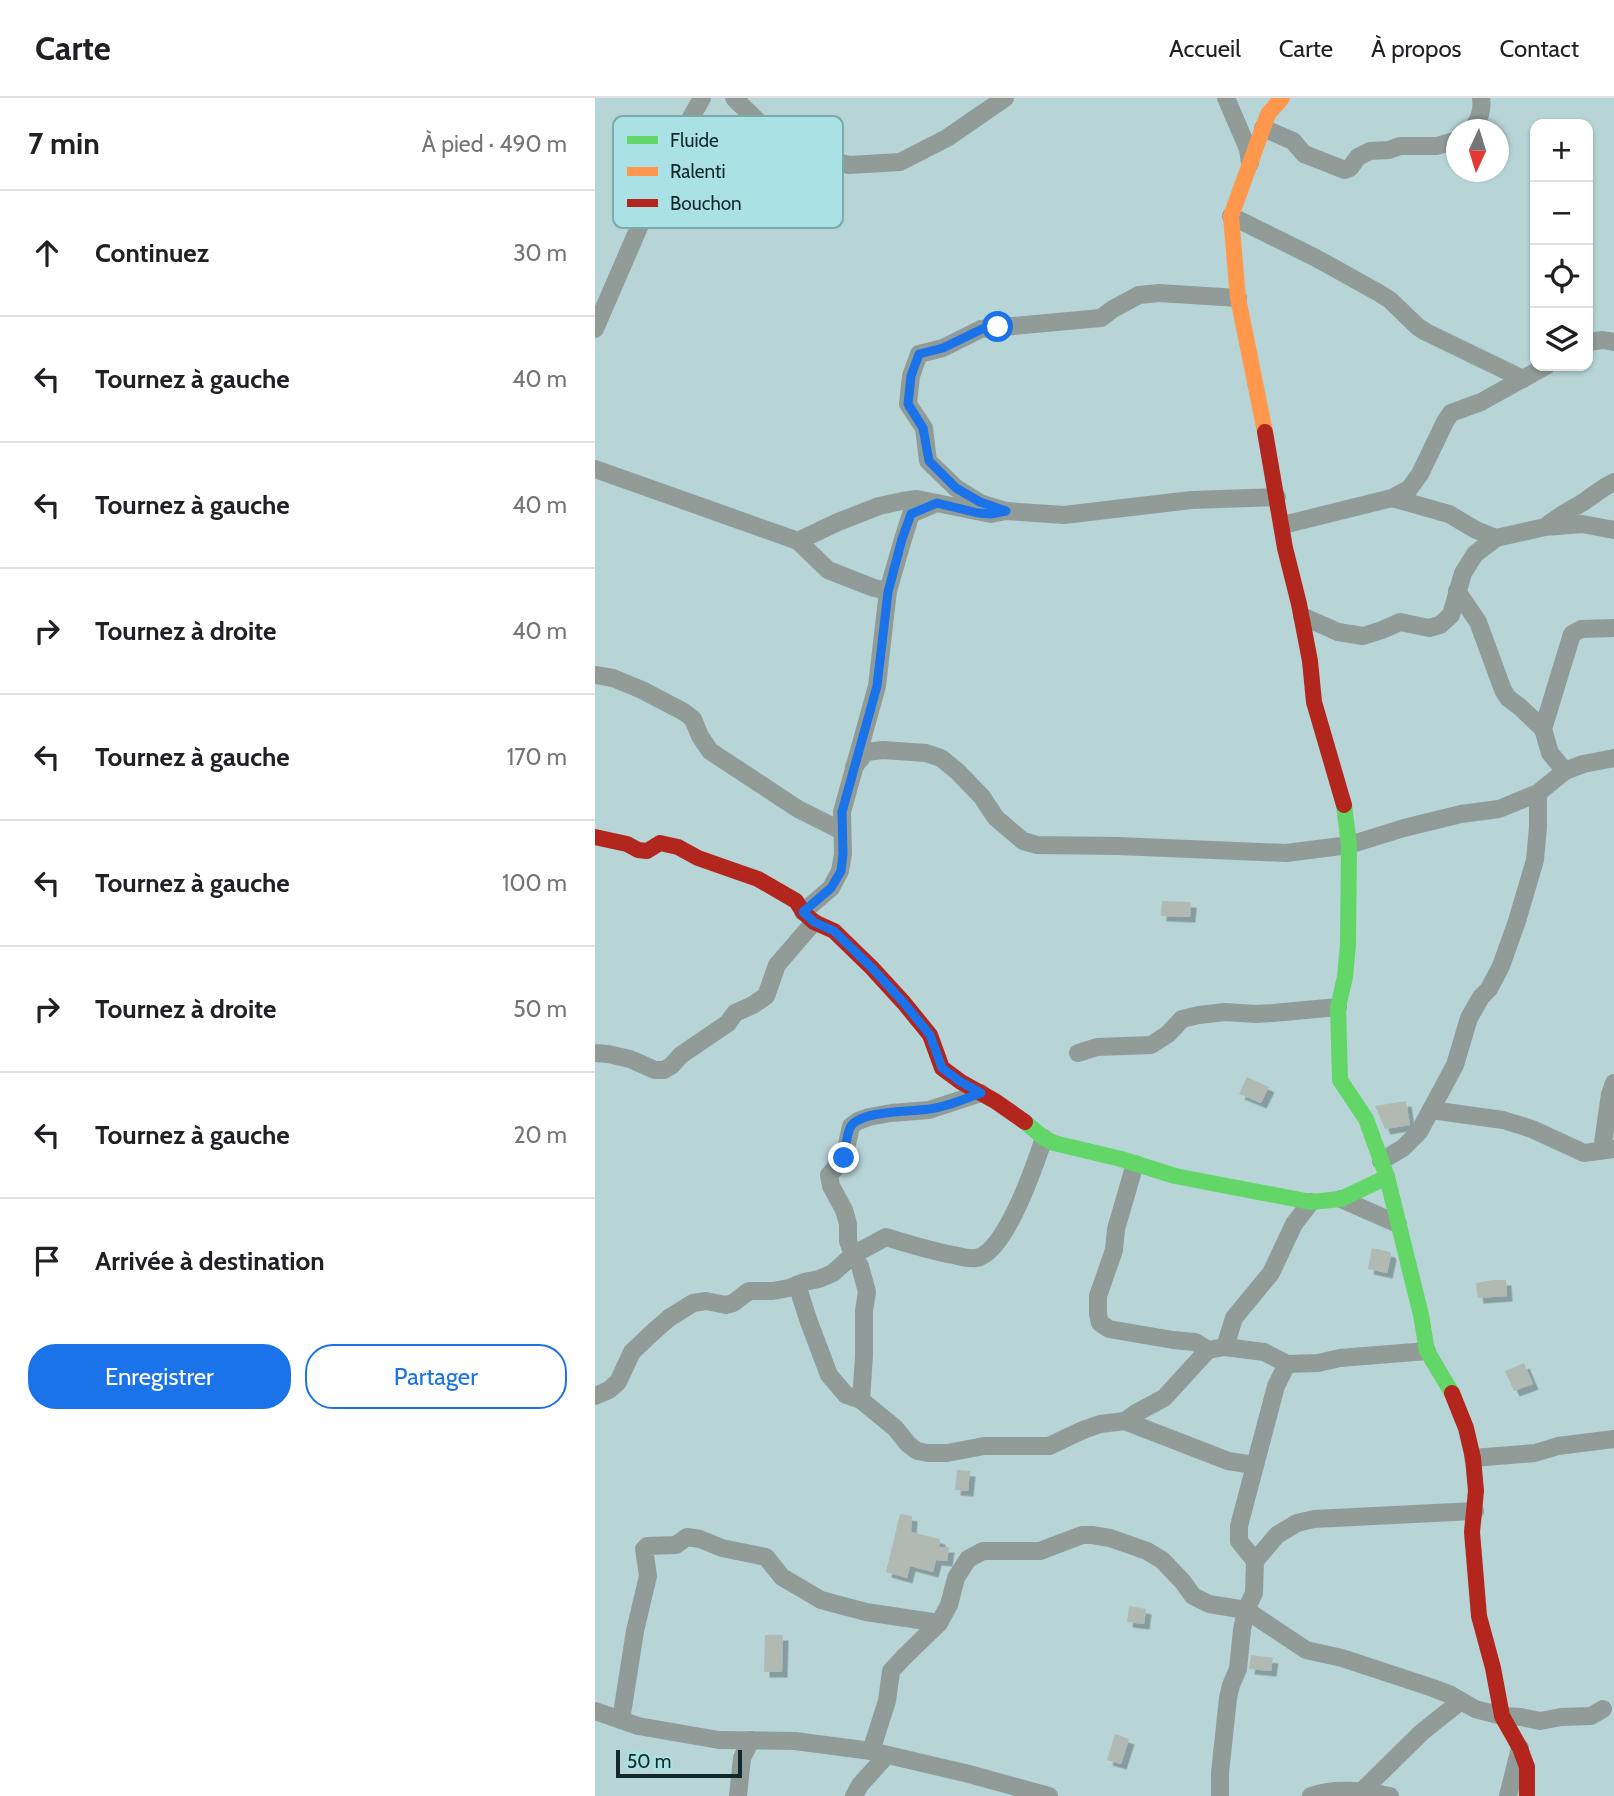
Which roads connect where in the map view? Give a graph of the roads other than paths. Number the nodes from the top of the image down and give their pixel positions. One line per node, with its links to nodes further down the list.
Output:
1 (702, 98): 7 (street)
2 (734, 98): 8 (street)
3 (1005, 98): 12 (street)
4 (1226, 98): 13 (street)
5 (1481, 98): 9 (street)
6 (1277, 100): 10 (street)
7 (692, 116)
8 (752, 116)
9 (1478, 119)
10 (1263, 128): 11 (street); 13 (street)
11 (1446, 143)
12 (843, 163)
13 (1250, 163): 14 (street)
14 (1231, 216): 16 (street); 21 (street)
15 (639, 228): 17 (street)
16 (1238, 298): 24 (street); 27 (street)
17 (595, 329)
18 (1593, 341): 19 (street)
19 (1614, 342)
20 (1537, 371): 21 (street)
21 (1523, 379): 25 (street)
22 (595, 469): 32 (street)
23 (1614, 482): 29 (street)
24 (1277, 497): 27 (street); 28 (street)
25 (1392, 498): 28 (street); 31 (street)
26 (937, 503): 27 (street); 32 (street); 34 (street)
27 (1006, 511)
28 (1283, 525): 35 (street)
29 (1545, 527): 30 (street); 31 (street)
30 (1614, 530)
31 (1496, 538): 33 (street)
32 (797, 541): 34 (street)
33 (1457, 591): 35 (street); 38 (street)
34 (888, 592): 40 (street)
35 (1302, 616): 45 (street)
36 (1614, 628): 38 (street)
37 (595, 675): 43 (street)
38 (1543, 729): 41 (street)
39 (1614, 758): 41 (street)
40 (854, 767): 43 (street); 45 (street)
41 (1565, 771): 42 (street)
42 (1538, 793): 45 (street); 52 (street)
43 (842, 831): 46 (street)
44 (595, 837): 46 (street)
45 (1349, 845): 47 (street)
46 (809, 917): 48 (street); 51 (street)
47 (1338, 1007): 49 (street); 56 (street)
48 (595, 1053)
49 (1078, 1053)
50 (1614, 1083): 54 (street)
51 (981, 1093): 53 (street); 60 (street)
52 (1431, 1110): 54 (street); 56 (street)
53 (1044, 1138): 55 (street); 60 (street)
54 (1608, 1150)
55 (1135, 1164): 58 (street); 62 (street)
56 (1384, 1169): 57 (street); 59 (street)
57 (1342, 1199): 58 (street); 59 (street)
58 (1311, 1202): 62 (street)
59 (1398, 1224): 63 (street)
60 (853, 1255): 61 (street); 66 (street)
61 (797, 1284): 65 (street); 66 (street)
62 (1216, 1348): 64 (street); 67 (street)
63 (1427, 1351): 64 (street); 69 (street)
64 (1287, 1364): 70 (street)
65 (595, 1396)
66 (861, 1400): 67 (street)
67 (1125, 1422): 70 (street)
68 (1614, 1439): 69 (street)
69 (1473, 1458): 71 (street)
70 (1254, 1465): 72 (street)
71 (1475, 1511): 72 (street); 78 (street)
72 (1255, 1561): 73 (street)
73 (1247, 1610): 74 (street); 75 (street); 87 (street)
74 (939, 1623): 79 (street); 82 (street)
75 (1461, 1701): 78 (street); 83 (street)
76 (1603, 1709): 78 (street)
77 (595, 1711): 79 (street)
78 (1502, 1716): 81 (street)
79 (621, 1720): 80 (street)
80 (751, 1741): 82 (street); 84 (street)
81 (1520, 1748): 90 (street); 91 (street)
82 (879, 1754): 85 (street); 86 (street)
83 (1359, 1793): 88 (street); 89 (street)
84 (738, 1796)
85 (854, 1796)
86 (1049, 1796)
87 (1220, 1796)
88 (1311, 1796)
89 (1389, 1796)
90 (1508, 1796)
91 (1527, 1796)

